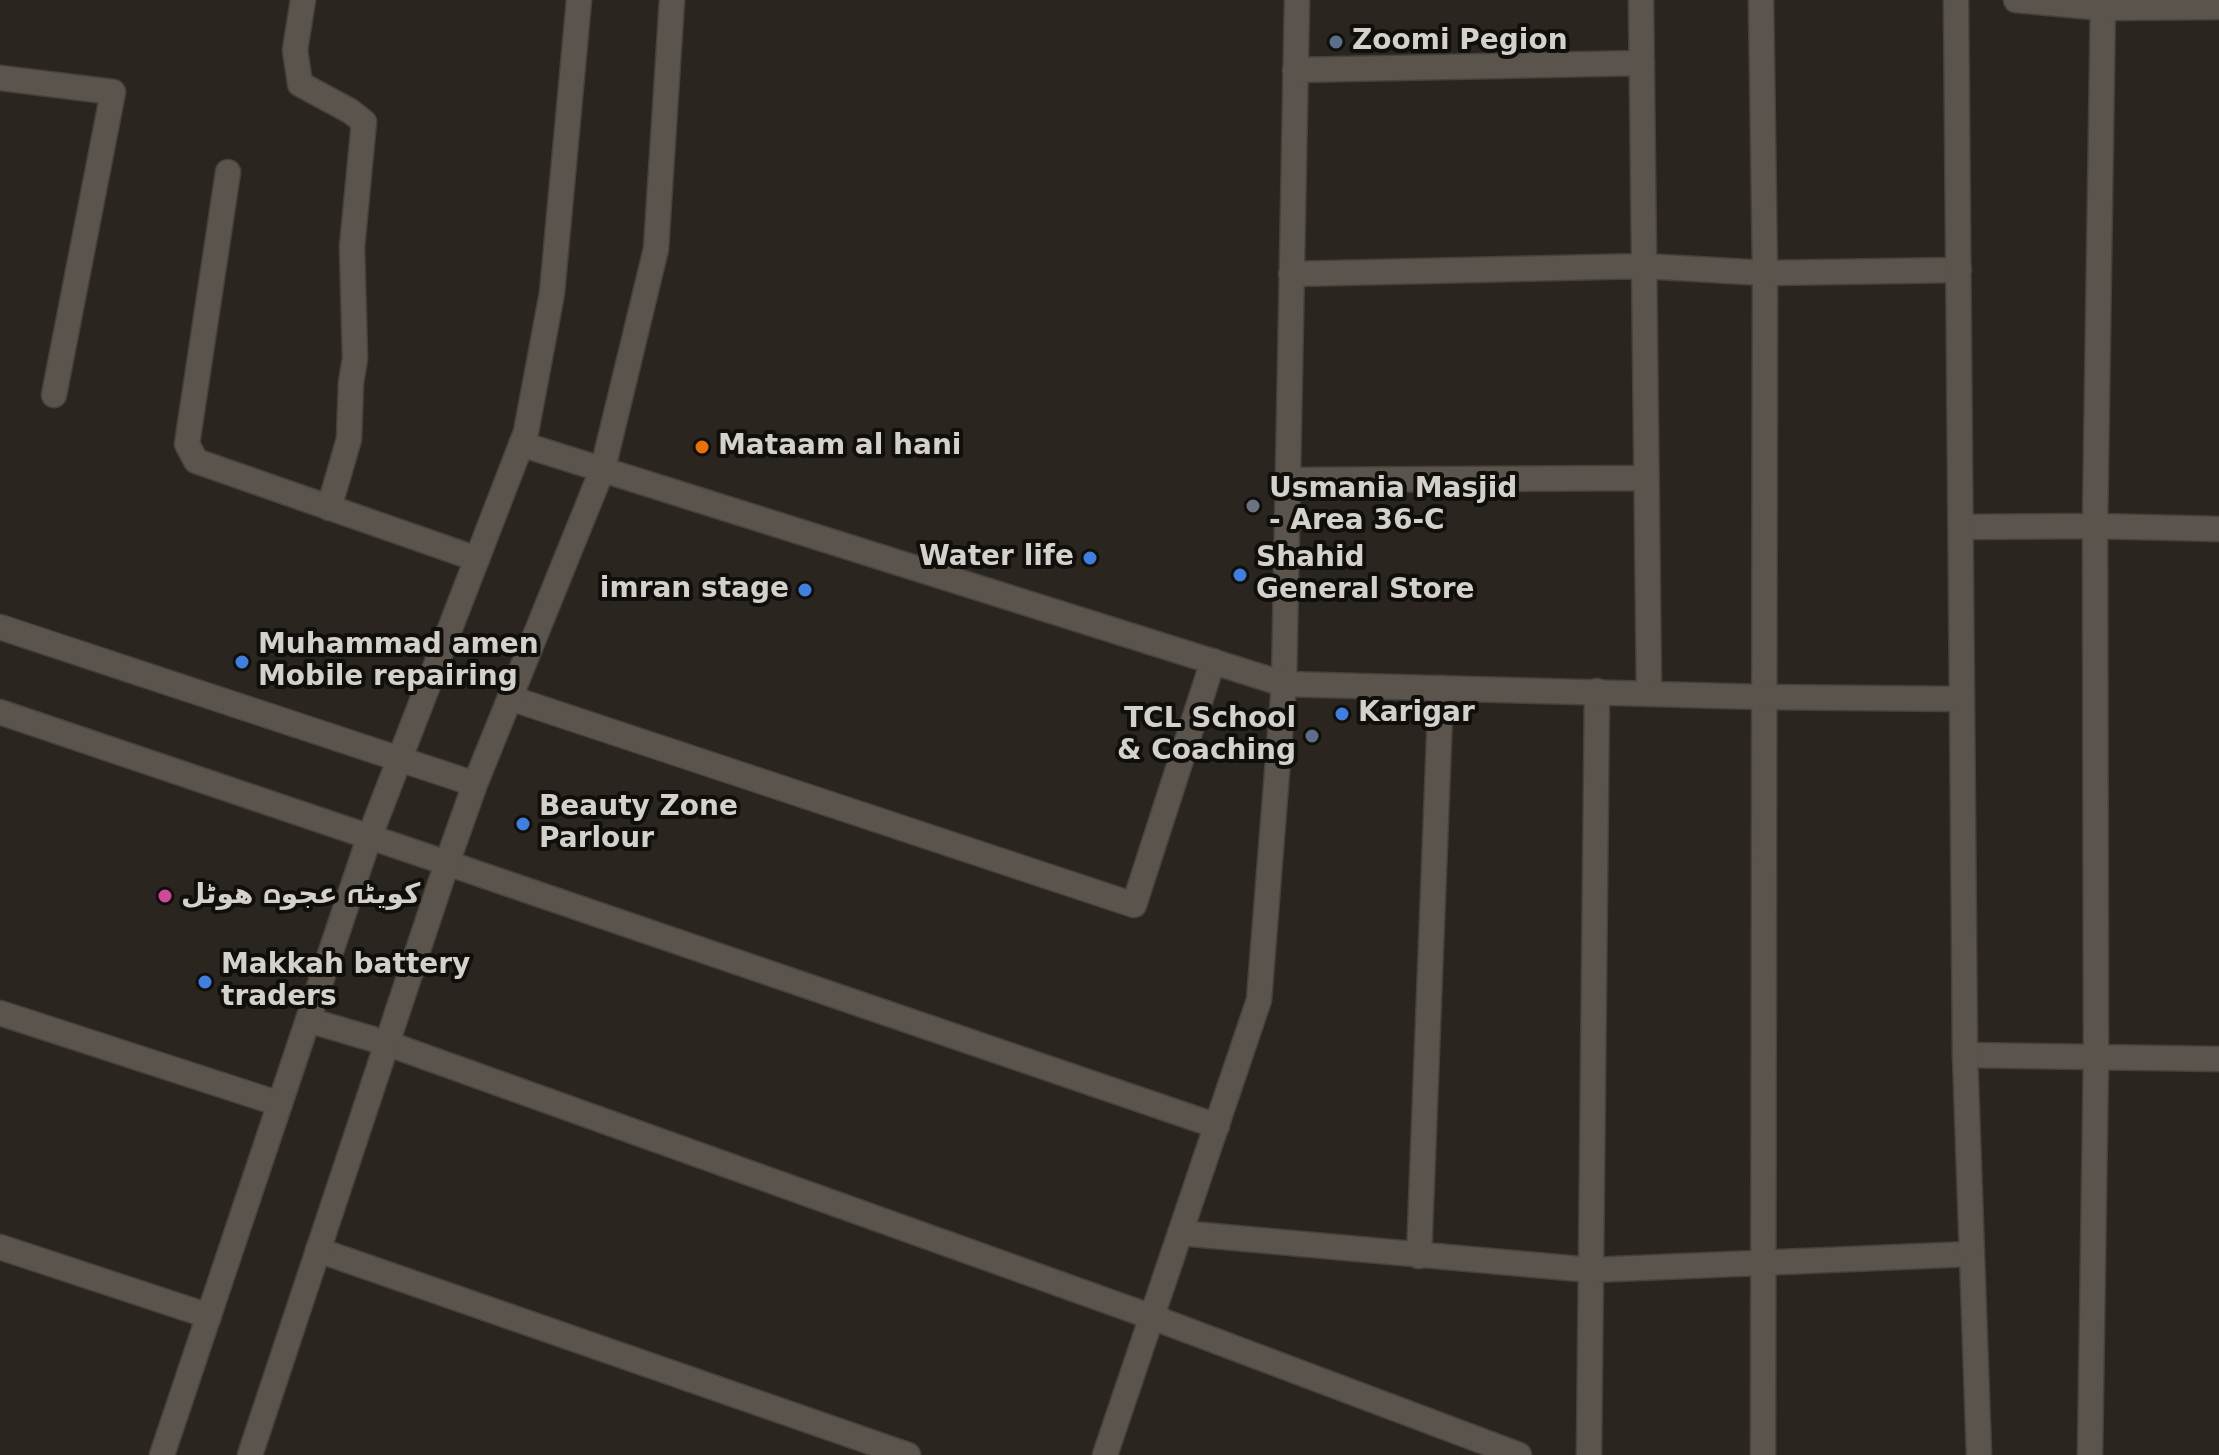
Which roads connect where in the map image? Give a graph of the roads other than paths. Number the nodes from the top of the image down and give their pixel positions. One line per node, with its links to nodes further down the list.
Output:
1 (303, 0): 24 (street)
2 (579, 0): 20 (street)
3 (672, 0): 21 (street)
4 (1297, 0): 12 (street)
5 (1641, 0): 11 (street)
6 (1761, 0): 17 (street)
7 (1956, 0): 16 (street)
8 (2016, 0): 9 (street)
9 (2103, 4): 10 (street); 25 (street)
10 (2219, 7)
11 (1642, 63): 12 (street); 15 (street)
12 (1295, 70): 18 (street)
13 (0, 78): 19 (street)
14 (228, 172): 24 (street)
15 (1644, 266): 17 (street); 18 (street); 22 (street)
16 (1959, 270): 17 (street); 26 (street)
17 (1765, 273): 35 (street)
18 (1291, 274): 23 (street)
19 (54, 395)
20 (521, 444): 21 (street); 28 (street)
21 (603, 468): 30 (street); 36 (street)
22 (1646, 478): 23 (street); 34 (street)
23 (1288, 480): 31 (street)
24 (329, 508): 28 (street)
25 (2095, 526): 26 (street); 27 (street); 47 (street)
26 (1961, 527): 37 (street)
27 (2219, 529)
28 (477, 559): 39 (street)
29 (0, 627): 39 (street)
30 (1213, 661): 31 (street); 36 (street)
31 (1284, 684): 32 (street); 50 (street)
32 (1441, 688): 33 (street); 55 (street)
33 (1597, 691): 34 (street); 57 (street)
34 (1649, 692): 35 (street)
35 (1763, 697): 37 (street); 56 (street)
36 (510, 698): 40 (street)
37 (1962, 699): 46 (street)
38 (0, 712): 41 (street)
39 (398, 760): 40 (street); 41 (street)
40 (475, 784): 42 (street)
41 (369, 838): 42 (street); 44 (street)
42 (447, 863): 45 (street); 50 (street)
43 (0, 1013): 49 (street)
44 (308, 1020): 45 (street); 49 (street)
45 (386, 1043): 53 (street); 59 (street)
46 (1965, 1055): 47 (street); 54 (street)
47 (2096, 1058): 48 (street); 68 (street)
48 (2219, 1059)
49 (280, 1104): 58 (street)
50 (1217, 1126): 51 (street)
51 (1180, 1233): 55 (street); 59 (street)
52 (0, 1247): 58 (street)
53 (318, 1250): 60 (street); 62 (street)
54 (1971, 1254): 56 (street); 67 (street)
55 (1419, 1256): 57 (street)
56 (1764, 1262): 57 (street); 66 (street)
57 (1591, 1270): 65 (street)
58 (209, 1316): 61 (street)
59 (1152, 1317): 63 (street); 64 (street)
60 (255, 1453)
61 (162, 1455)
62 (908, 1455)
63 (1105, 1455)
64 (1519, 1455)
65 (1589, 1455)
66 (1763, 1455)
67 (1979, 1455)
68 (2090, 1455)

